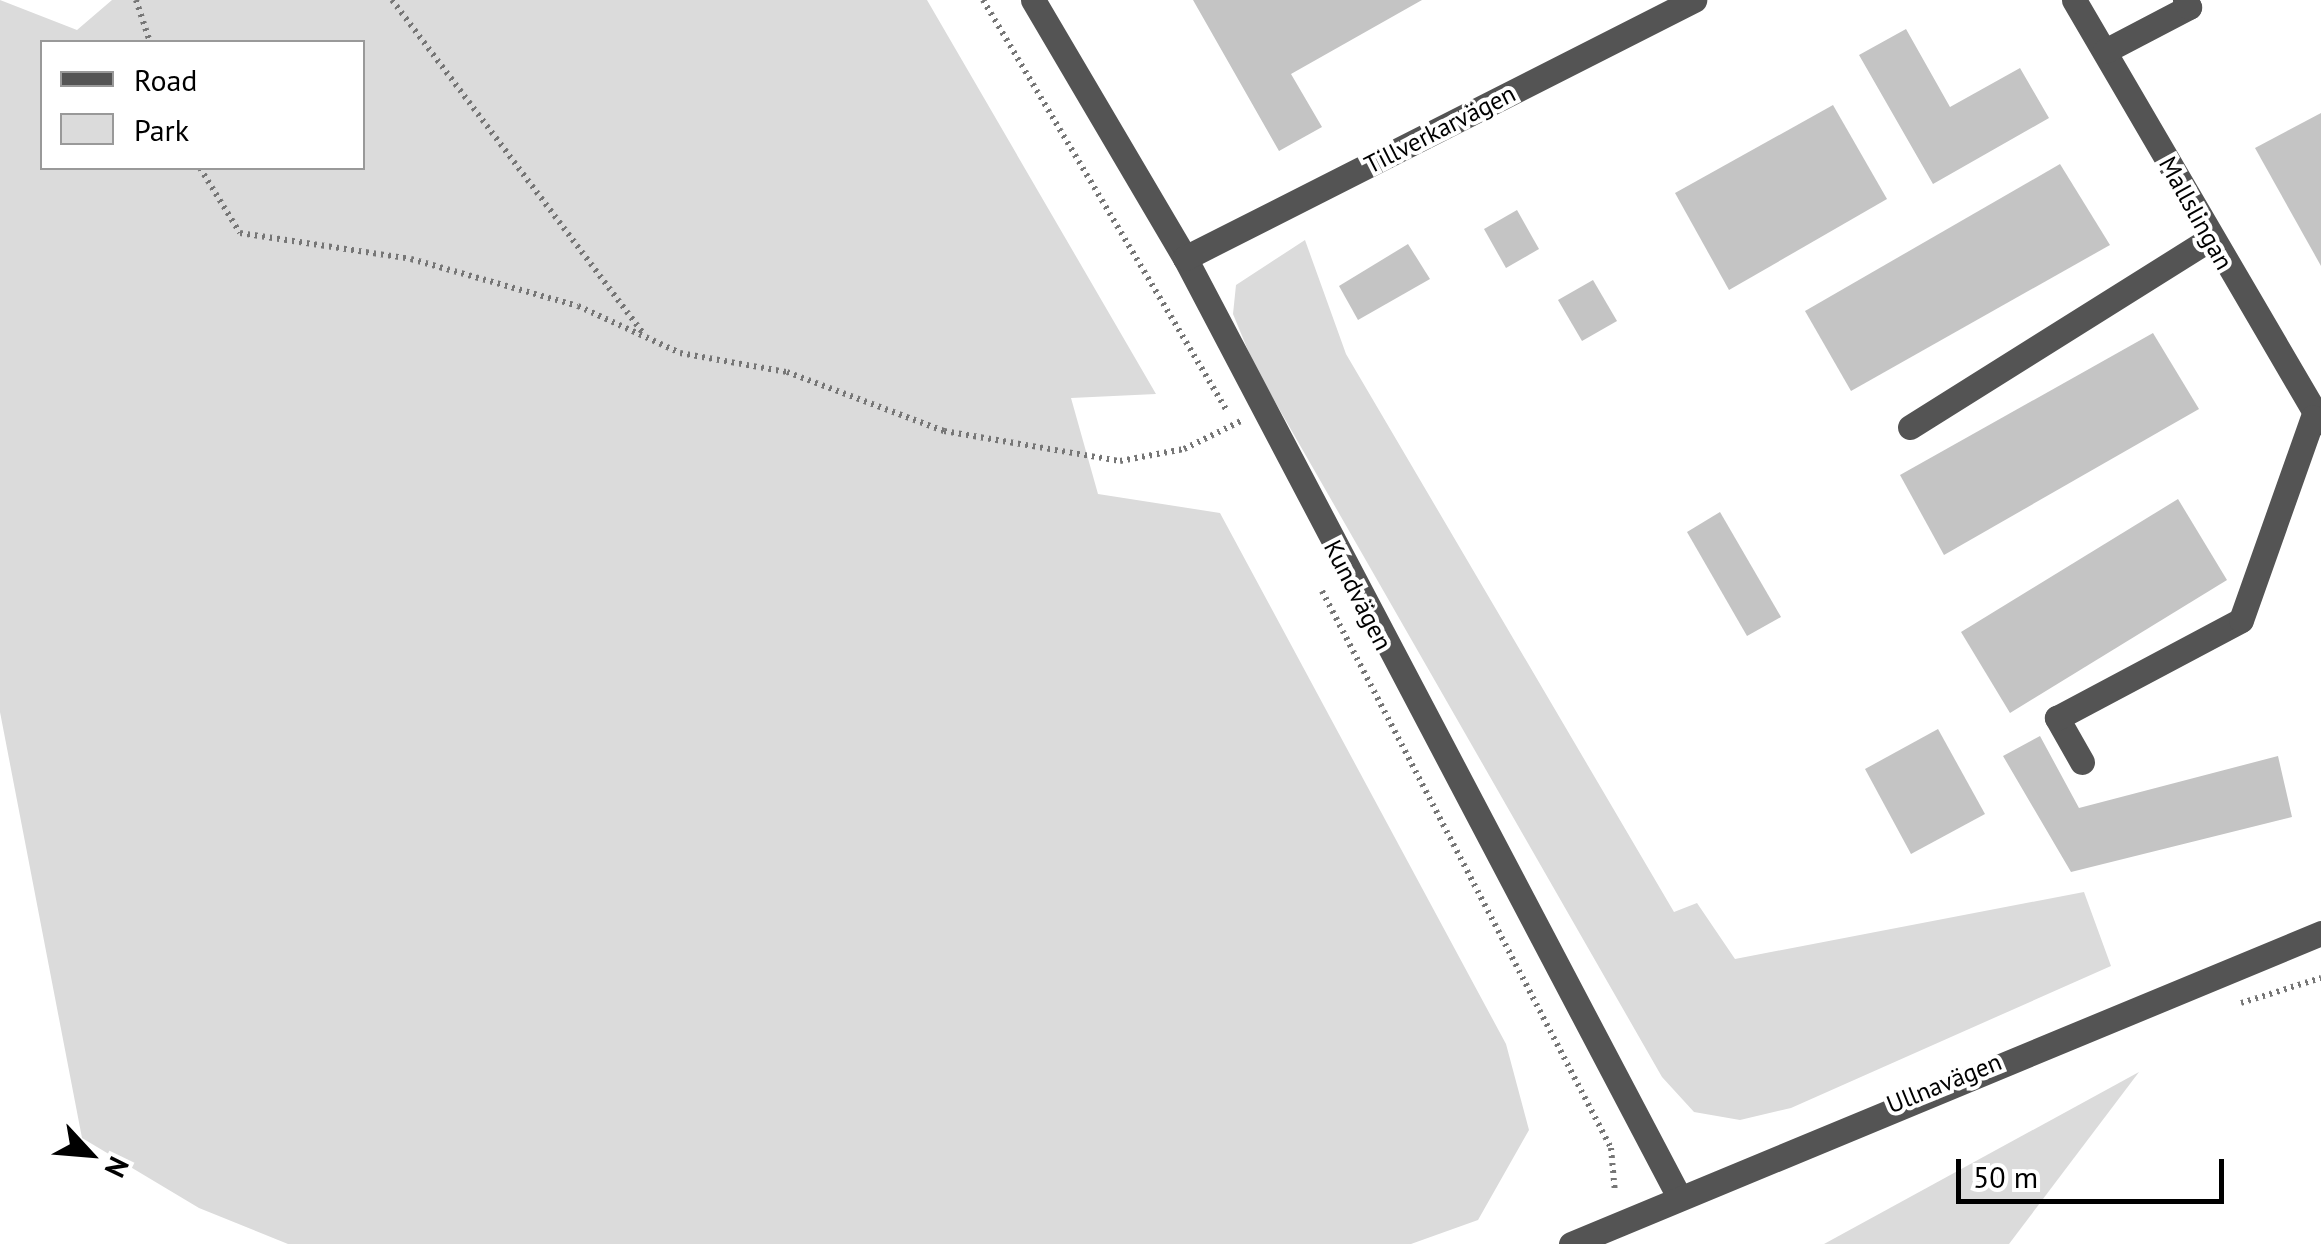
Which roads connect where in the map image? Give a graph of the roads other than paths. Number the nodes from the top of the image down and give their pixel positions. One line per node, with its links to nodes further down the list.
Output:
1 (1032, 0): 7 (street, Kundvägen)
2 (1694, 0): 7 (street, Tillverkarvägen)
3 (2074, 0): 5 (street, Mallslingan)
4 (2186, 0): 5 (street)
5 (2105, 51): 6 (street, Mallslingan)
6 (2210, 239): 8 (street, Mallslingan); 9 (street)
7 (1185, 258): 12 (street, Kundvägen)
8 (2317, 420): 10 (street)
9 (1910, 427)
10 (2082, 762)
11 (2321, 933): 12 (street, Ullnavägen)
12 (1677, 1193): 13 (street, Ullnavägen)
13 (1571, 1244)

